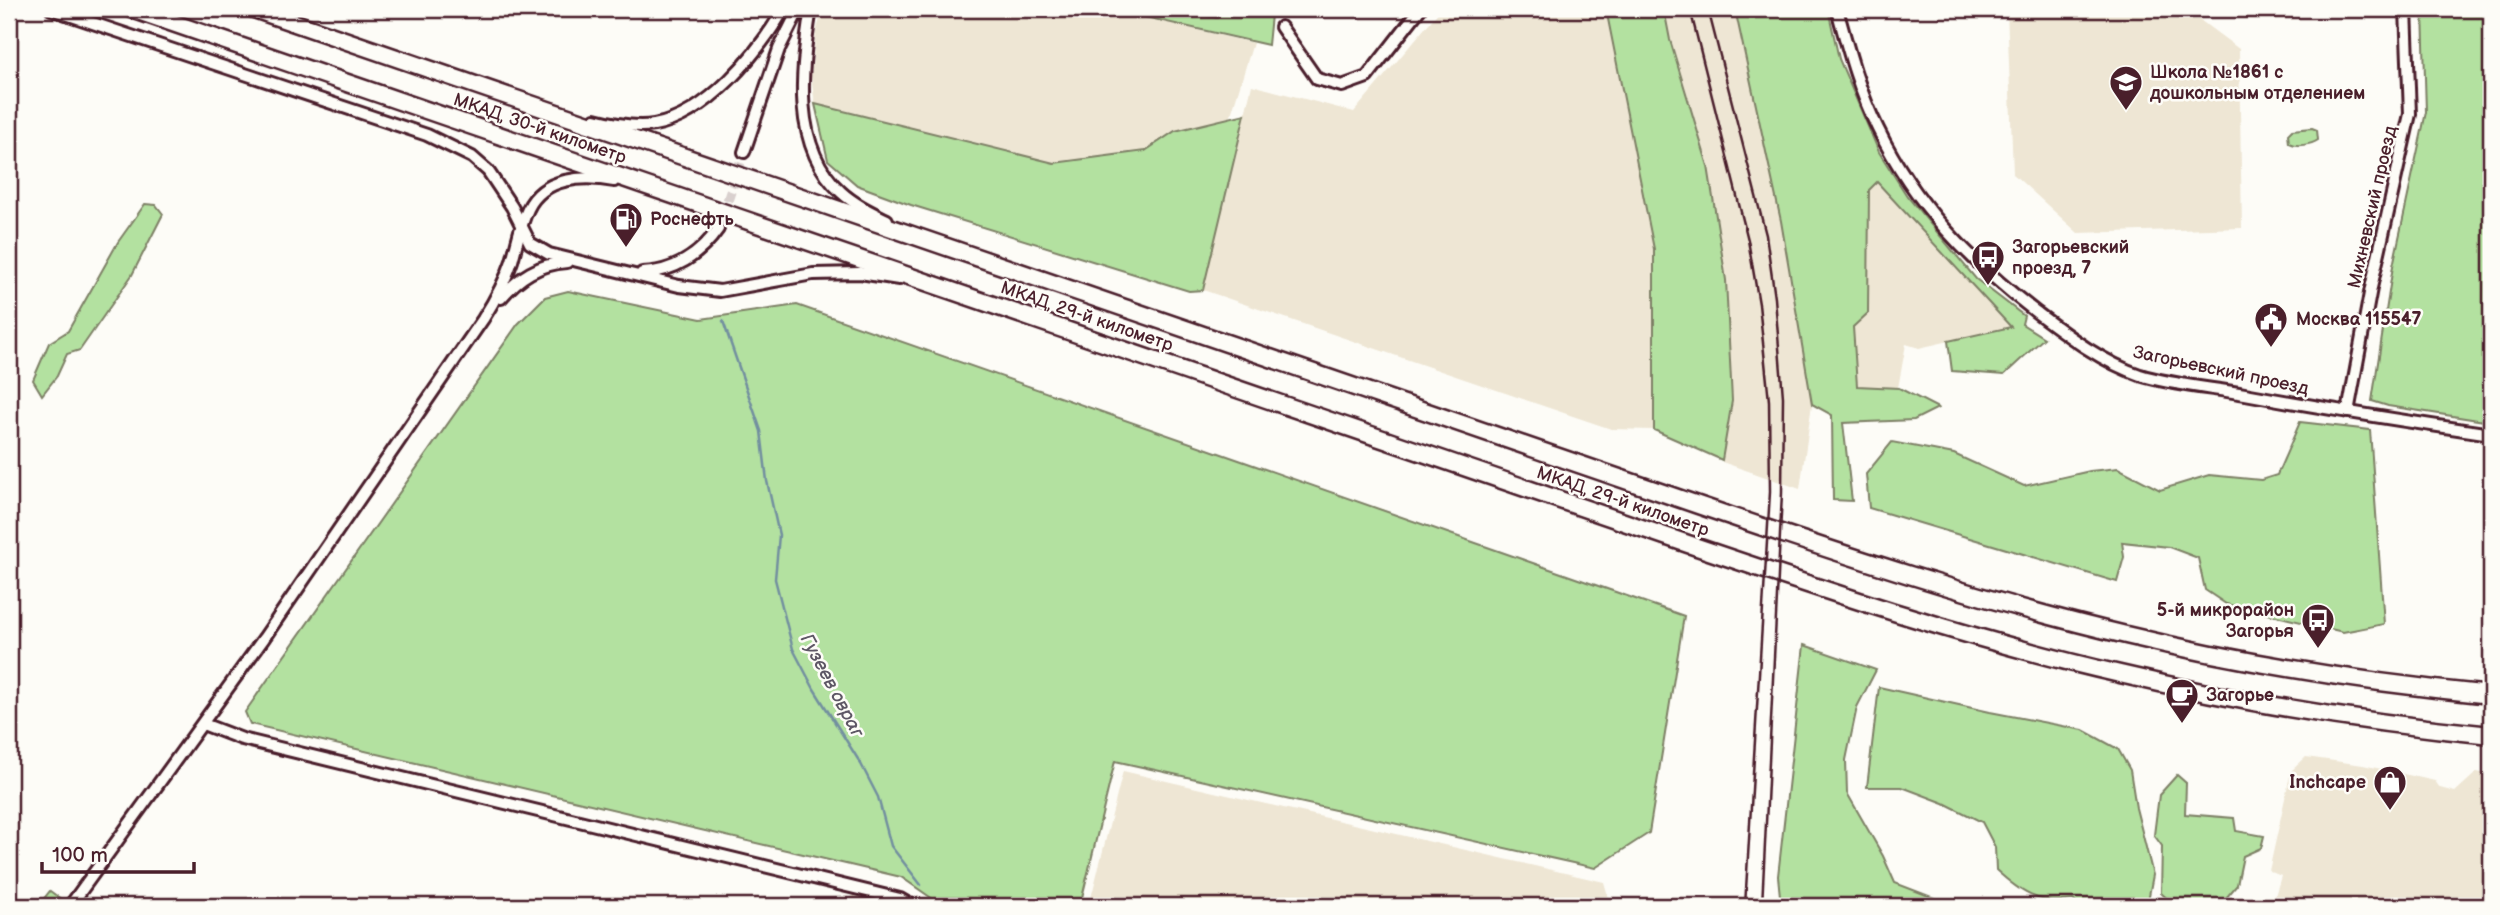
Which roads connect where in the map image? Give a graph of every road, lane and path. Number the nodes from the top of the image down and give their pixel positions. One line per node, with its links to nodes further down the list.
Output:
1 (51, 9): 14 (street)
2 (132, 9): 13 (highway, МКАД, 30-й километр)
3 (254, 9): 11 (highway, МКАД, 30-й километр)
4 (784, 9): 11 (street)
5 (796, 9): 12 (street)
6 (811, 9): 16 (street)
7 (1420, 9): 10 (street)
8 (1836, 9): 21 (street, Загорьевский проезд)
9 (2406, 9): 21 (street, Михневский проезд)
10 (1281, 27)
11 (530, 103): 16 (highway, МКАД, 30-й километр)
12 (744, 152)
13 (705, 205): 14 (street); 19 (highway, МКАД, 30-й километр)
14 (522, 227): 17 (street); 20 (street)
15 (718, 229): 18 (street)
16 (947, 247): 23 (highway, МКАД, 29-й километр)
17 (580, 263): 18 (street); 20 (street)
18 (618, 271): 19 (street)
19 (936, 285): 25 (highway, МКАД, 29-й километр)
20 (483, 319): 24 (street)
21 (2348, 412): 22 (street, Загорьевский проезд)
22 (2491, 434)
23 (2491, 695)
24 (203, 724): 26 (street); 27 (street)
25 (2491, 735)
26 (70, 906)
27 (912, 906)

